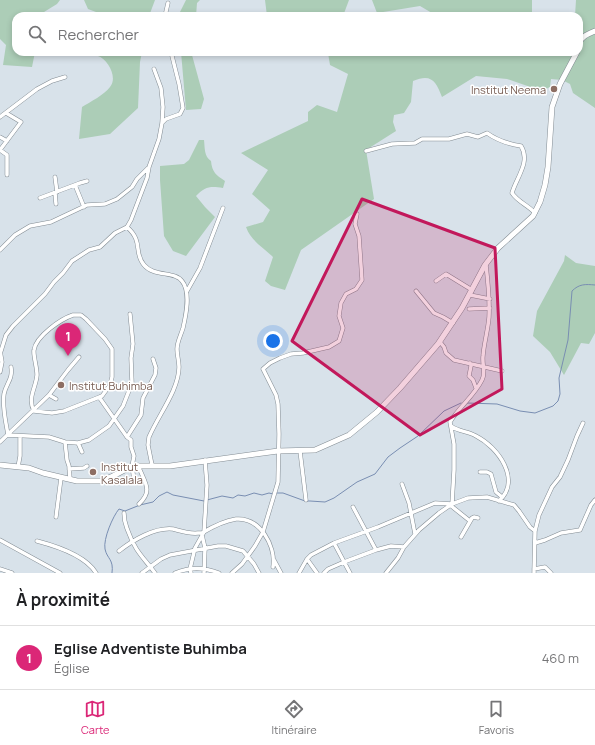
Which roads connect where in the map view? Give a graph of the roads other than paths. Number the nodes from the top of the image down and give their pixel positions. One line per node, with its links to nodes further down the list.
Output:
1 (168, 3): 2 (street)
2 (166, 12)
3 (595, 31): 4 (street)
4 (583, 37)
5 (172, 56): 11 (street)
6 (575, 56): 26 (street)
7 (154, 69): 11 (street)
8 (65, 76): 9 (street)
9 (6, 113): 10 (street); 13 (street)
10 (0, 117)
11 (162, 123): 16 (street)
12 (0, 136): 13 (street)
13 (7, 141): 14 (street)
14 (0, 150): 17 (street)
15 (366, 151): 26 (street)
16 (149, 167): 24 (street); 28 (street)
17 (7, 175)
18 (56, 177): 21 (street)
19 (87, 181): 20 (street)
20 (75, 185): 21 (street); 24 (street)
21 (56, 192): 22 (street); 23 (street)
22 (40, 198)
23 (56, 204)
24 (84, 207): 29 (street)
25 (223, 208): 32 (street)
26 (535, 213): 30 (street)
27 (357, 214): 63 (street)
28 (127, 227): 32 (street); 41 (street)
29 (0, 250)
30 (486, 265): 34 (street); 35 (street)
31 (436, 281): 34 (street)
32 (187, 291): 68 (street)
33 (416, 291): 39 (street)
34 (471, 293): 35 (street); 39 (street)
35 (490, 299): 36 (street)
36 (490, 308): 37 (street); 46 (street)
37 (469, 309)
38 (130, 314): 54 (street)
39 (453, 324): 40 (street)
40 (440, 342): 44 (street); 64 (street)
41 (0, 350): 48 (street)
42 (79, 357): 50 (street)
43 (153, 359): 59 (street)
44 (470, 363): 46 (street); 49 (street)
45 (11, 367): 57 (street)
46 (483, 368): 47 (street); 49 (street)
47 (502, 371)
48 (0, 372)
49 (476, 388): 56 (street)
50 (49, 395): 52 (street); 53 (street)
51 (100, 397): 53 (street); 53 (street); 54 (street)
52 (56, 399)
53 (34, 411): 57 (street)
54 (115, 418): 59 (street); 62 (street)
55 (583, 423): 92 (street)
56 (450, 426): 79 (street); 84 (street)
57 (8, 435): 58 (street); 60 (street)
58 (20, 436): 61 (street); 72 (street)
59 (127, 437): 70 (street)
60 (0, 442)
61 (66, 442): 62 (street); 73 (street)
62 (78, 443): 65 (street)
63 (278, 451): 64 (street); 66 (street); 93 (street)
64 (300, 451): 80 (street)
65 (82, 452)
66 (205, 460): 68 (street); 95 (street)
67 (0, 465): 72 (street)
68 (152, 465): 71 (street)
69 (87, 466): 73 (street)
70 (132, 466): 71 (street); 76 (street); 77 (street)
71 (138, 466): 83 (street)
72 (18, 467): 75 (street)
73 (69, 469): 76 (street)
74 (480, 472): 79 (street)
75 (61, 478): 76 (street); 88 (street)
76 (70, 479)
77 (134, 480)
78 (402, 484): 87 (street)
79 (502, 497): 82 (street)
80 (306, 500)
81 (595, 500): 103 (street)
82 (498, 501): 84 (street); 92 (street)
83 (139, 504)
84 (451, 505): 87 (street); 90 (street); 96 (street)
85 (353, 507): 94 (street)
86 (124, 513): 101 (street)
87 (411, 513): 94 (street); 96 (street)
88 (56, 517)
89 (478, 518): 90 (street)
90 (470, 523): 91 (street)
91 (464, 531): 97 (street); 98 (street)
92 (535, 531): 103 (street)
93 (263, 532): 95 (street); 109 (street); 111 (street)
94 (366, 532): 102 (street); 107 (street)
95 (203, 533): 101 (street); 105 (street); 106 (street)
96 (415, 534): 104 (street)
97 (466, 536)
98 (461, 537)
99 (0, 540): 120 (street)
100 (37, 541): 121 (street)
101 (132, 542): 108 (street); 113 (street)
102 (334, 543): 110 (street); 112 (street)
103 (535, 543): 118 (street)
104 (404, 547): 107 (street); 133 (street)
105 (205, 548): 106 (street); 109 (street); 117 (street)
106 (195, 550): 113 (street); 116 (street)
107 (376, 550): 112 (street)
108 (119, 551)
109 (248, 555): 126 (street); 127 (street)
110 (307, 559): 129 (street); 130 (street)
111 (274, 560): 114 (street); 128 (street)
112 (344, 562): 131 (street); 132 (street)
113 (150, 566): 122 (street); 123 (street)
114 (273, 566)
115 (0, 569): 119 (street)
116 (190, 571): 117 (street); 124 (street)
117 (203, 571): 125 (street)
118 (534, 571): 134 (street)
119 (12, 573)
120 (60, 573)
121 (96, 573)
122 (142, 573)
123 (155, 573)
124 (175, 573)
125 (219, 573)
126 (232, 573)
127 (259, 573)
128 (281, 573)
129 (299, 573)
130 (316, 573)
131 (324, 573)
132 (350, 573)
133 (386, 573)
134 (552, 573)

